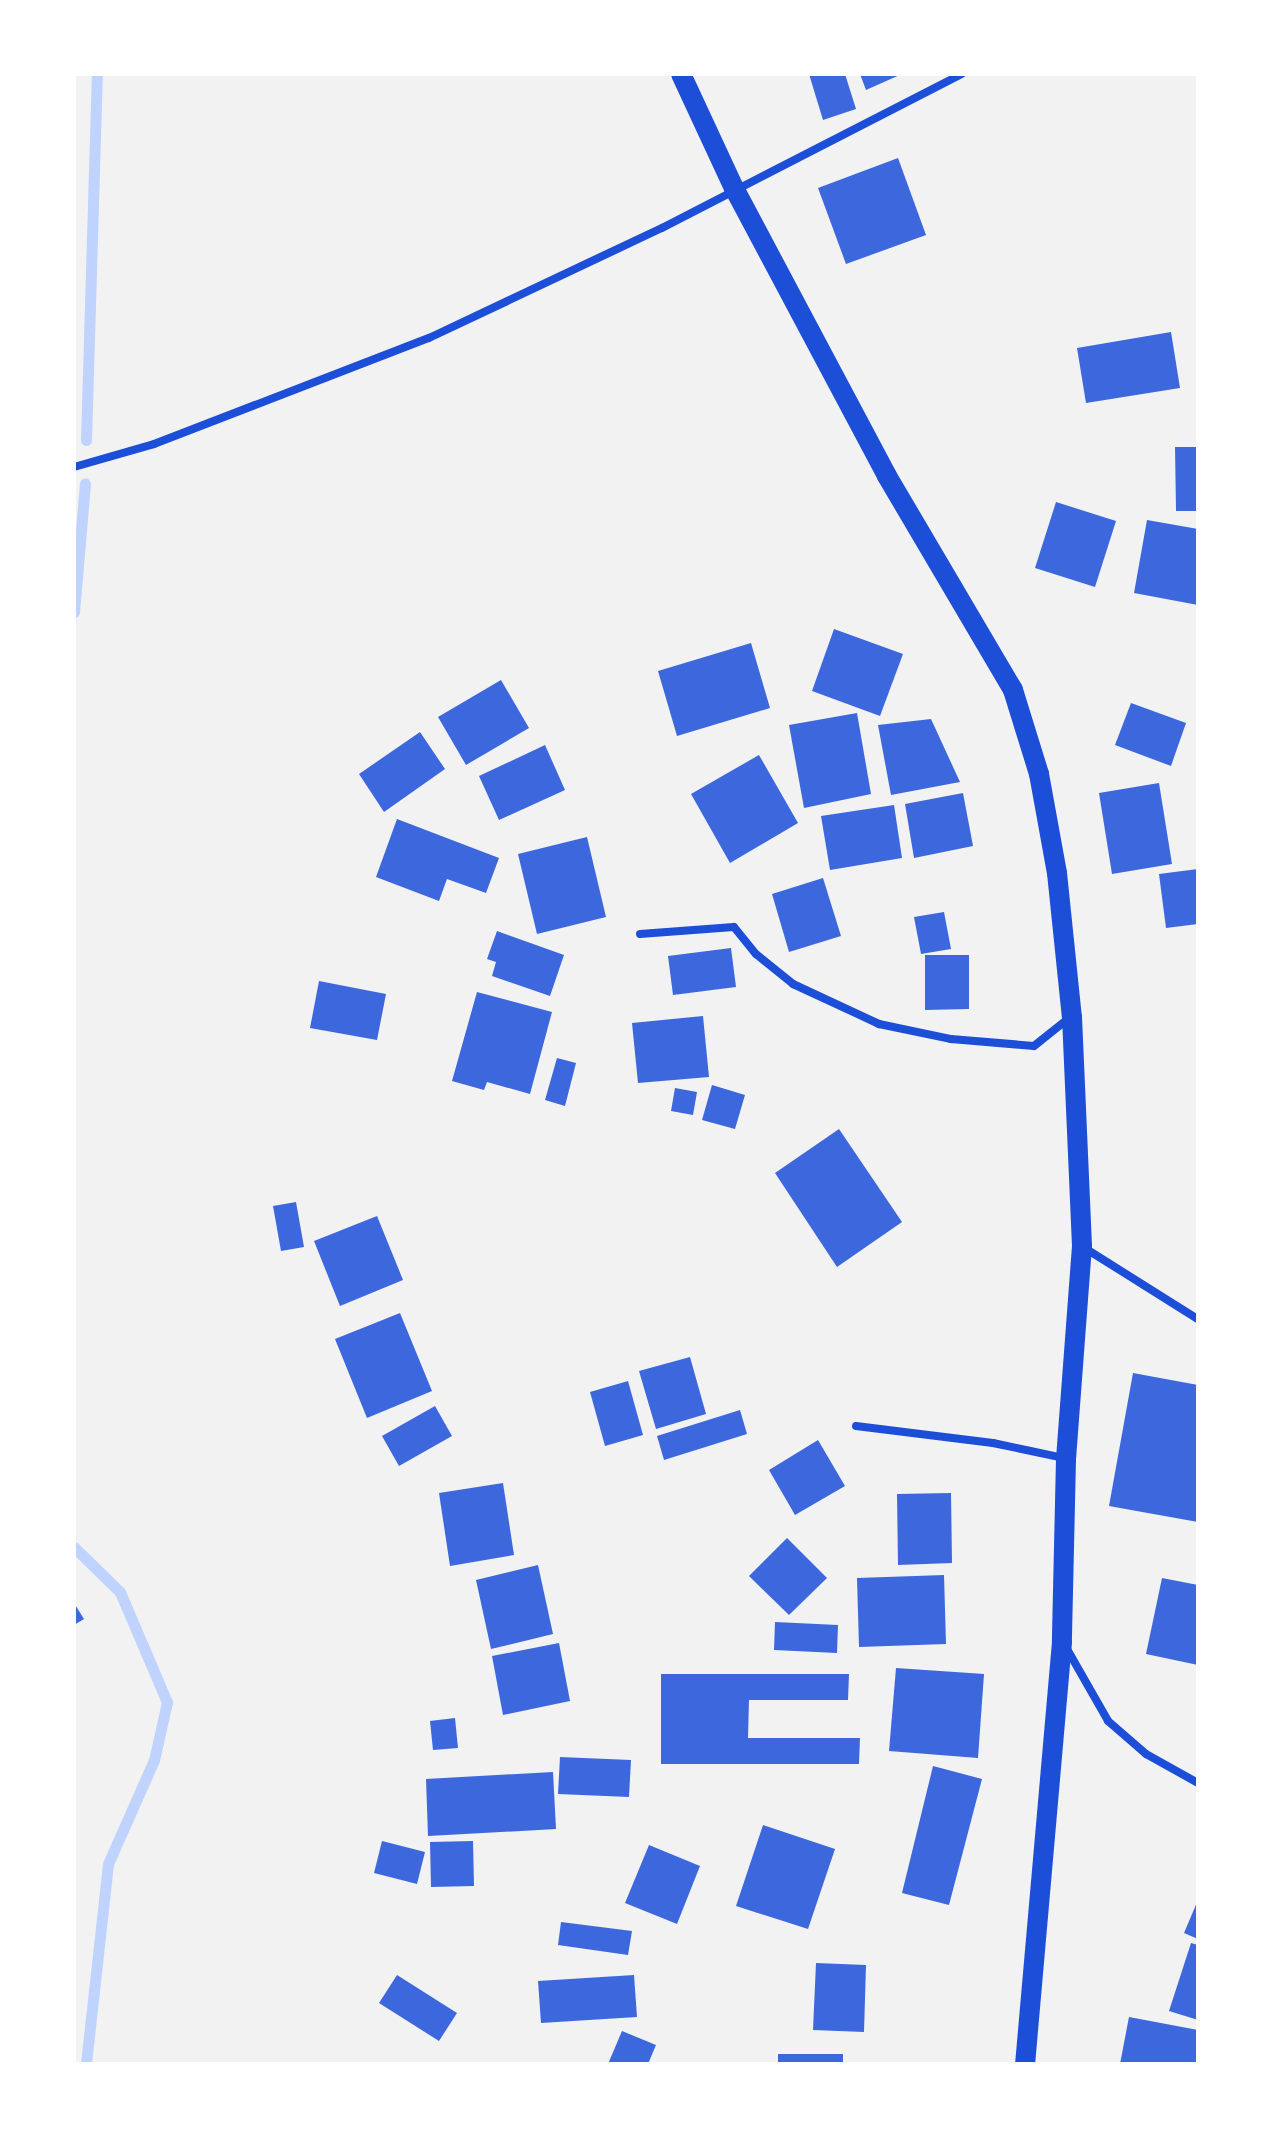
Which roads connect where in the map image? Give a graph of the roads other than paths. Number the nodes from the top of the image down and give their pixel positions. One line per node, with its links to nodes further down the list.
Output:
1 (681, 74): 3 (main road)
2 (962, 74): 3 (street)
3 (734, 188): 4 (street); 6 (main road)
4 (74, 467)
5 (640, 934): 6 (street)
6 (1072, 1017): 7 (main road)
7 (1082, 1246): 8 (street); 10 (main road)
8 (1198, 1319)
9 (856, 1426): 10 (street)
10 (1066, 1459): 11 (main road)
11 (1062, 1642): 12 (street); 13 (main road)
12 (1198, 1783)
13 (1025, 2064)

